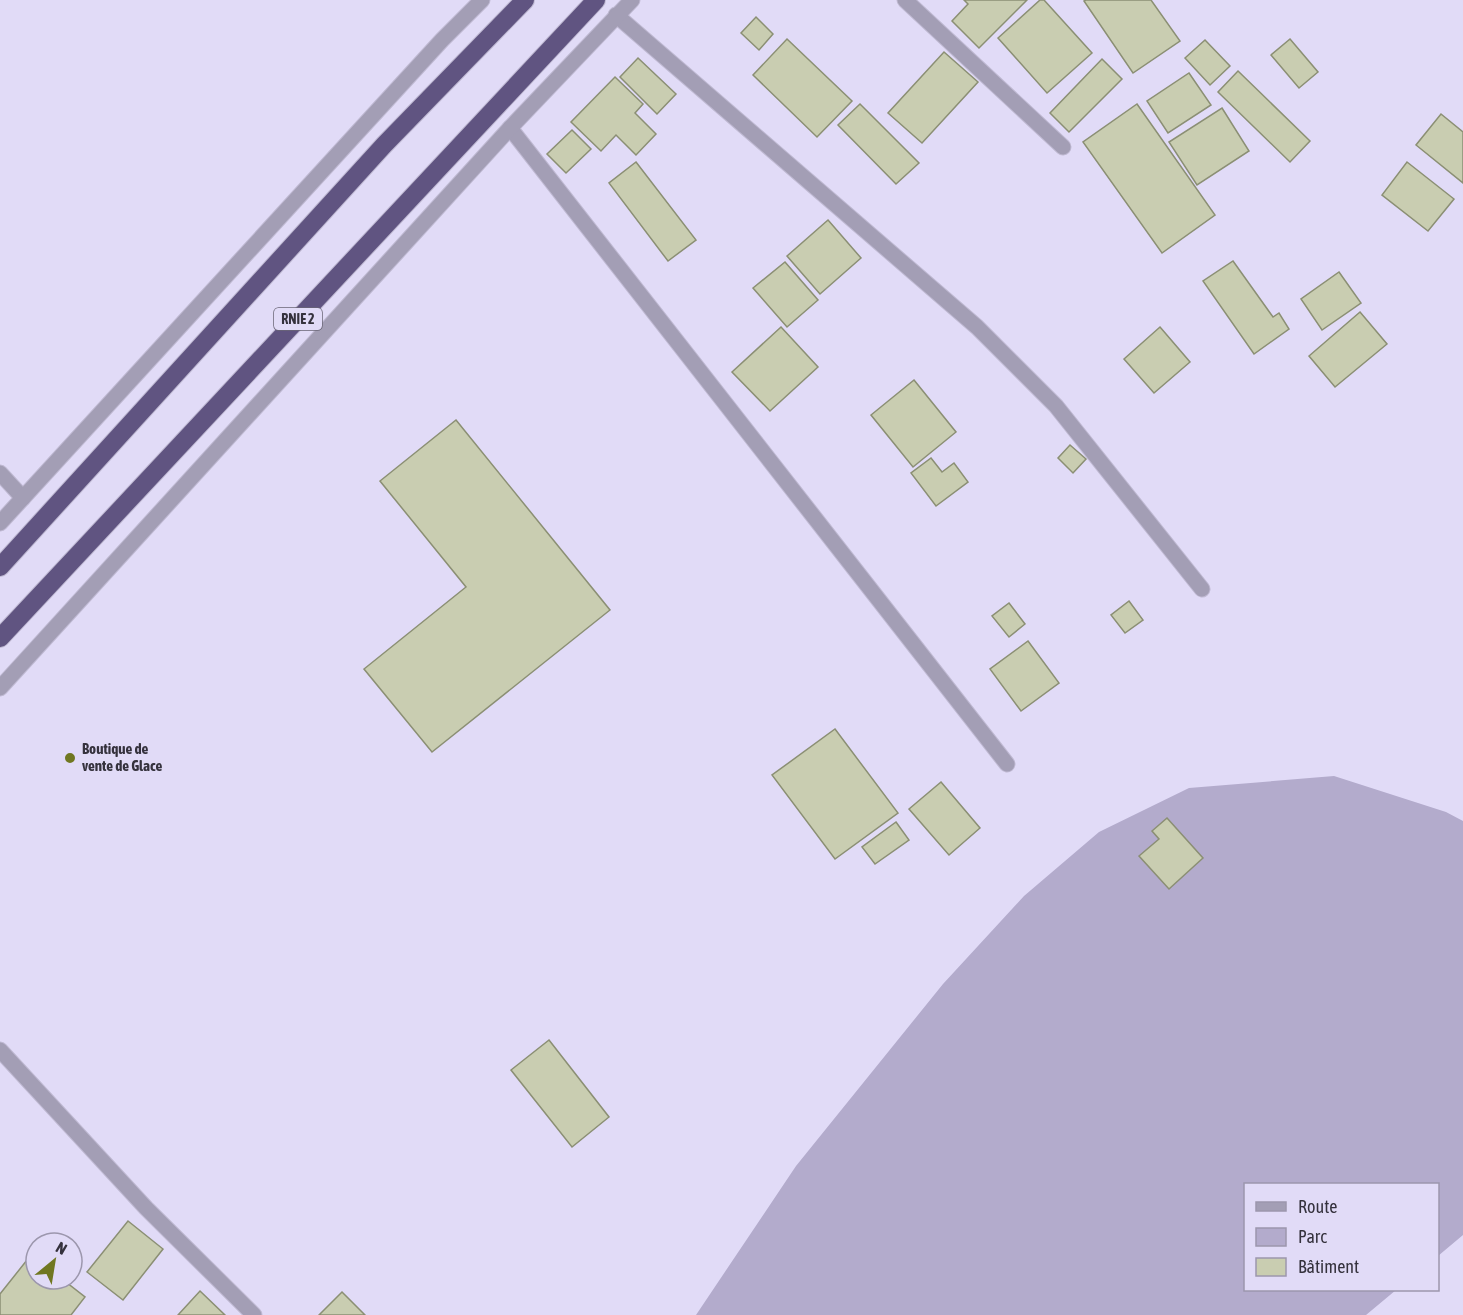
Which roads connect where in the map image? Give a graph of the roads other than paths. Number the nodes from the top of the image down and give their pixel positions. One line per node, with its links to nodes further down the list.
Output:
1 (482, 0): 10 (street)
2 (525, 0): 12 (highway)
3 (596, 0): 14 (highway, RNIE 2 / RNIE 2)
4 (632, 0): 6 (street)
5 (905, 0): 8 (street)
6 (616, 15): 7 (street); 13 (street)
7 (510, 128): 15 (street); 16 (street)
8 (1063, 147)
9 (0, 473): 10 (street)
10 (23, 498): 11 (street)
11 (0, 523)
12 (0, 567)
13 (1202, 589)
14 (0, 638)
15 (0, 688)
16 (1007, 764)
17 (0, 1050): 18 (street)
18 (254, 1315)

